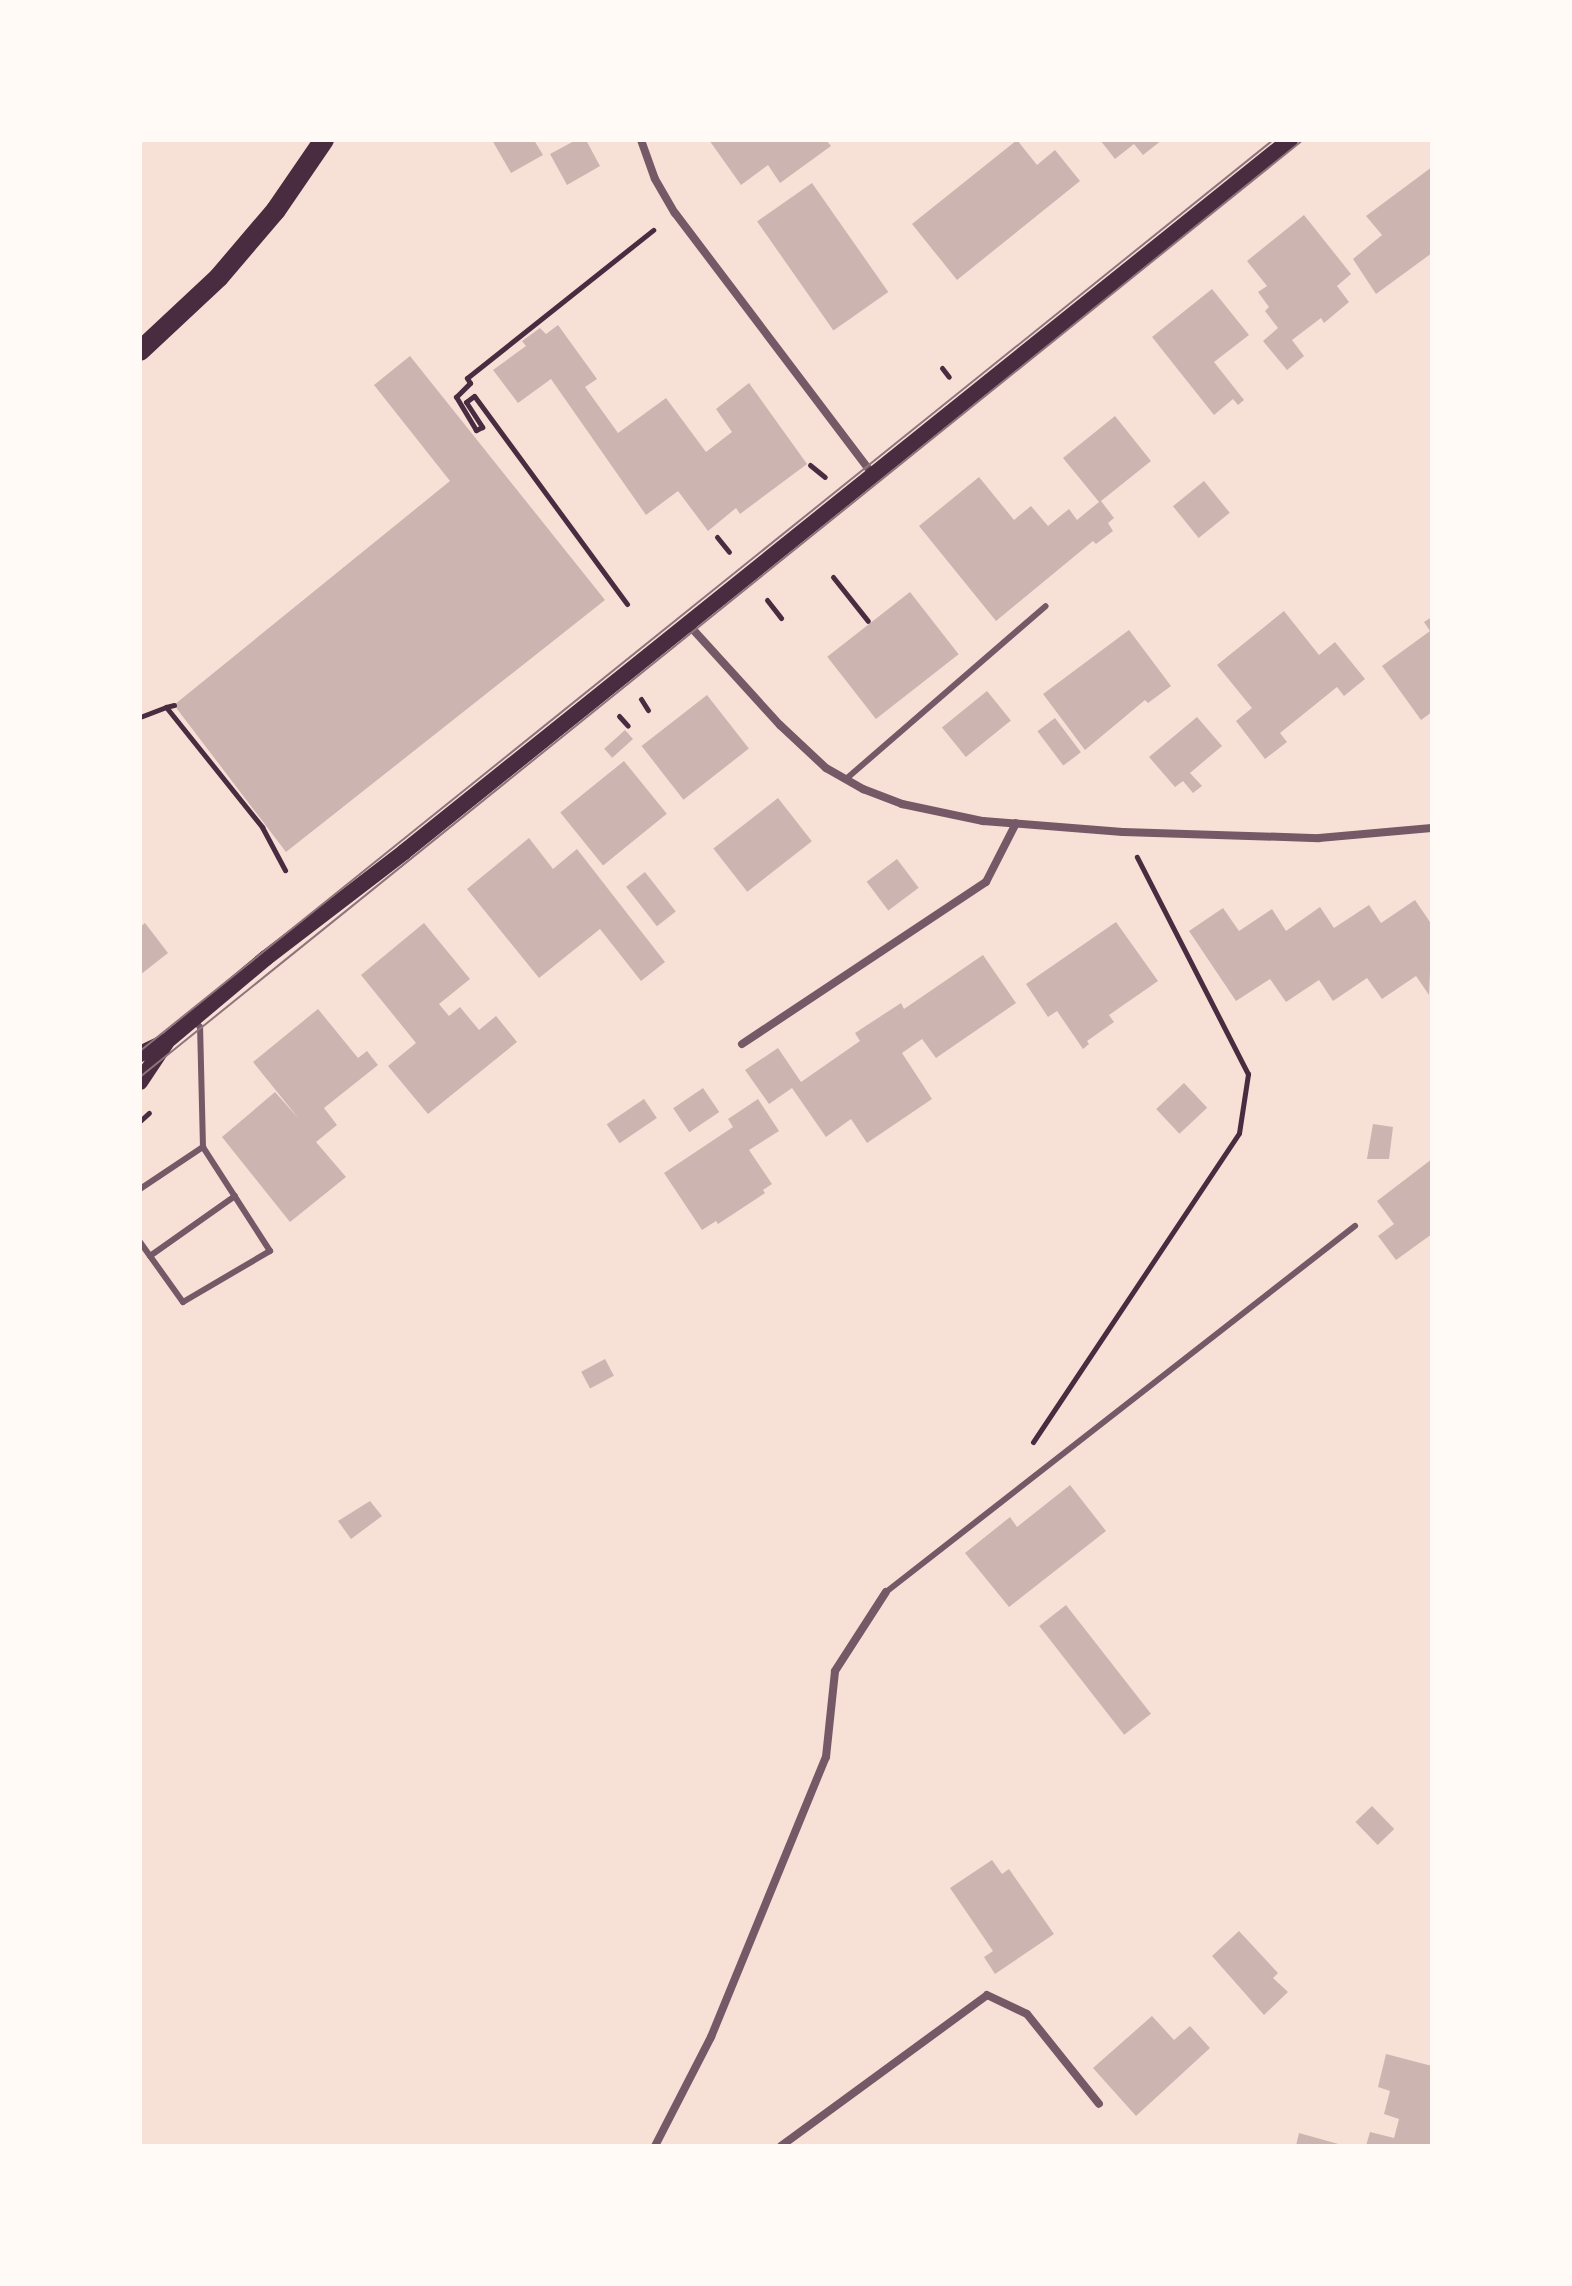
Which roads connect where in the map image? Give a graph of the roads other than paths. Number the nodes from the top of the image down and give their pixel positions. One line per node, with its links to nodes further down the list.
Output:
1 (324, 140): 4 (main road)
2 (641, 140): 5 (street)
3 (1290, 140): 5 (main road)
4 (140, 351)
5 (873, 475): 7 (main road)
6 (1046, 606): 8 (lane)
7 (688, 624): 8 (street); 11 (main road)
8 (846, 779): 9 (street)
9 (1016, 823): 10 (street); 13 (street)
10 (1432, 828)
11 (194, 1020): 12 (main road); 16 (lane)
12 (167, 1041): 14 (main road); 15 (main road)
13 (742, 1044)
14 (140, 1054)
15 (140, 1082)
16 (203, 1147): 17 (lane); 18 (lane)
17 (140, 1189)
18 (235, 1196): 21 (lane); 21 (lane)
19 (1355, 1226): 22 (lane)
20 (140, 1242): 21 (lane)
21 (150, 1256)
22 (886, 1592): 24 (street)
23 (1099, 2104): 25 (street)
24 (655, 2146)
25 (781, 2146)

